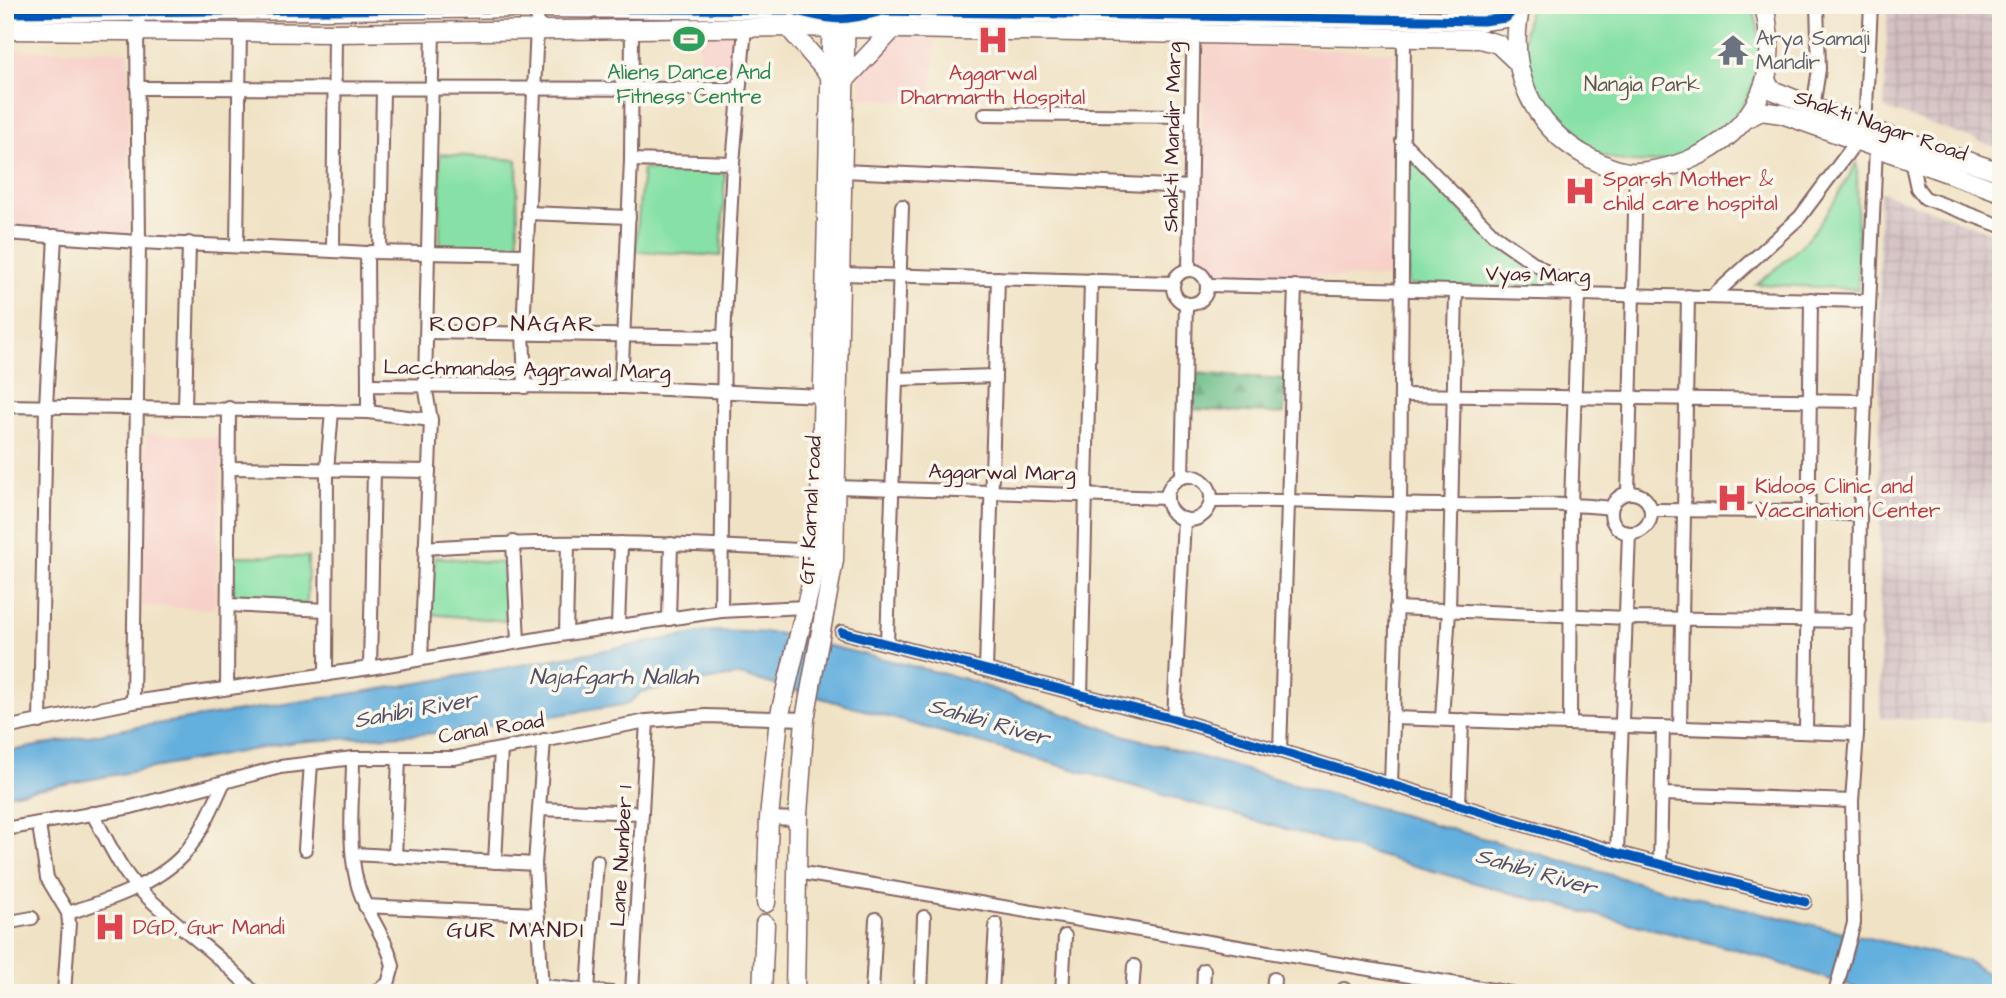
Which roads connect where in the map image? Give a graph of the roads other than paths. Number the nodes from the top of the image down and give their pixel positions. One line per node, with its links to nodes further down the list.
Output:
1 (1520, 5): 15 (street); 29 (street)
2 (1763, 5): 31 (street)
3 (1817, 5): 40 (street)
4 (1871, 5): 44 (street)
5 (538, 6): 7 (street); 8 (street); 26 (street)
6 (326, 7): 7 (street); 9 (street)
7 (433, 7)
8 (733, 7): 16 (street)
9 (242, 8): 12 (street)
10 (880, 8): 11 (street); 17 (street)
11 (962, 8): 18 (street)
12 (145, 9): 14 (street); 23 (street)
13 (1404, 12): 15 (street); 18 (street)
14 (5, 13)
15 (1463, 13)
16 (793, 14): 17 (street); 20 (street); 30 (street)
17 (839, 18): 21 (street); 30 (street, GT Karnal road)
18 (1193, 18): 21 (street); 28 (street); 42 (street, Shakti Mandir Marg)
19 (632, 28): 20 (street); 26 (street); 36 (street)
20 (745, 28): 38 (street)
21 (894, 28): 30 (street)
22 (5, 30): 23 (street)
23 (137, 30): 24 (street); 32 (street)
24 (240, 30): 27 (street); 33 (street)
25 (433, 30): 26 (street); 27 (street); 37 (street)
26 (536, 30): 35 (street)
27 (335, 33): 34 (street)
28 (1404, 37): 29 (street); 45 (street)
29 (1516, 61): 52 (street)
30 (838, 78): 50 (street, GT Karnal road); 97 (street, GT Karnal road)
31 (1766, 79): 40 (street, Shakti Nagar Road); 43 (street)
32 (137, 88): 33 (street); 61 (street)
33 (238, 88): 34 (street); 63 (street)
34 (334, 88): 39 (street); 64 (street)
35 (534, 88): 36 (street); 37 (street); 56 (street)
36 (630, 88): 38 (street); 47 (street)
37 (433, 89): 39 (street); 66 (street)
38 (739, 89): 49 (street)
39 (383, 90): 65 (street)
40 (1814, 108): 44 (street, Shakti Nagar Road)
41 (985, 114): 42 (street)
42 (1190, 116): 53 (street, Shakti Mandir Marg)
43 (1746, 119): 44 (street, Shakti Nagar Road); 52 (street)
44 (1861, 135): 46 (street, Shakti Nagar Road); 51 (street, Shakti Nagar Road); 81 (street)
45 (1402, 141): 76 (street); 78 (street)
46 (1876, 147): 48 (street, Shakti Nagar Road); 83 (street)
47 (631, 160): 49 (street); 57 (street)
48 (1911, 160): 54 (street, Shakti Nagar Road); 58 (street)
49 (733, 163): 88 (street)
50 (843, 171): 53 (street); 69 (street, GT Karnal road)
51 (2001, 172)
52 (1636, 173): 79 (street)
53 (1190, 187): 68 (street, Shakti Mandir Marg)
54 (2001, 192)
55 (902, 206): 70 (street)
56 (528, 213): 57 (street); 67 (street)
57 (629, 217): 87 (street)
58 (2001, 226)
59 (5, 233): 60 (street)
60 (55, 236): 61 (street); 105 (street)
61 (139, 242): 62 (street); 106 (street)
62 (190, 243): 63 (street); 107 (street)
63 (237, 244): 64 (street)
64 (333, 250): 65 (street)
65 (374, 252): 66 (street); 91 (street)
66 (427, 252): 67 (street); 86 (street)
67 (526, 255): 85 (street)
68 (1188, 269): 73 (street); 74 (street)
69 (841, 274): 70 (street); 117 (street, GT Karnal road)
70 (900, 275): 71 (street); 90 (street)
71 (998, 278): 72 (street); 89 (street)
72 (1091, 280): 73 (street); 120 (street)
73 (1172, 282): 84 (street)
74 (1207, 285): 75 (street, Vyas Marg); 84 (street)
75 (1295, 286): 76 (street, Vyas Marg); 123 (street)
76 (1403, 290): 77 (street, Vyas Marg); 96 (street)
77 (1456, 291): 78 (street, Vyas Marg); 98 (street)
78 (1578, 294): 79 (street, Vyas Marg); 100 (street)
79 (1632, 295): 80 (street, Vyas Marg); 99 (street)
80 (1688, 296): 81 (street, Vyas Marg); 101 (street)
81 (1712, 297): 82 (street, Vyas Marg)
82 (1811, 299): 83 (street, Vyas Marg); 102 (street)
83 (1867, 301): 103 (street)
84 (1186, 305): 116 (street)
85 (523, 331): 86 (street); 87 (street); 93 (street)
86 (427, 332): 92 (street)
87 (622, 334): 88 (street); 94 (street)
88 (724, 337): 95 (street)
89 (995, 376): 90 (street); 119 (street)
90 (897, 379): 118 (street)
91 (368, 385): 92 (street, Lacchmandas Aggrawal Marg); 110 (street, Lacchmandas Aggrawal Marg)
92 (425, 385): 93 (street, Lacchmandas Aggrawal Marg); 111 (street)
93 (525, 387): 94 (street, Lacchmandas Aggrawal Marg)
94 (621, 387): 95 (street, Lacchmandas Aggrawal Marg)
95 (723, 394): 97 (street, Lacchmandas Aggrawal Marg); 139 (street)
96 (1401, 395): 98 (street); 126 (street)
97 (823, 396): 141 (street, GT Karnal road)
98 (1454, 397): 100 (street); 127 (street)
99 (1629, 398): 100 (street); 101 (street); 121 (street)
100 (1577, 399): 125 (street)
101 (1686, 399): 102 (street); 130 (street)
102 (1810, 399): 103 (street); 131 (street)
103 (1865, 401): 132 (street)
104 (5, 406): 105 (street)
105 (47, 406): 106 (street); 173 (street)
106 (135, 407): 107 (street); 165 (street)
107 (185, 408): 108 (street)
108 (229, 408): 109 (street); 112 (street)
109 (332, 411): 110 (street); 114 (street)
110 (368, 412): 111 (street)
111 (431, 421): 115 (street)
112 (228, 468): 114 (street); 142 (street)
113 (374, 470): 114 (street); 115 (street); 160 (street)
114 (327, 471): 144 (street)
115 (429, 471): 140 (street)
116 (1182, 477): 122 (street); 124 (street)
117 (836, 487): 118 (street, Aggarwal Marg); 168 (street, GT Karnal road)
118 (890, 489): 119 (street, Aggarwal Marg); 158 (street)
119 (993, 492): 120 (street, Aggarwal Marg); 161 (street)
120 (1086, 493): 122 (street, Aggarwal Marg); 164 (street)
121 (1628, 493): 128 (street); 129 (street)
122 (1167, 498): 133 (street)
123 (1287, 499): 124 (street); 126 (street); 183 (street)
124 (1211, 501): 133 (street)
125 (1572, 503): 127 (street); 128 (street); 148 (street)
126 (1400, 504): 127 (street); 143 (street)
127 (1451, 505): 146 (street)
128 (1611, 508): 134 (street)
129 (1651, 510): 130 (street); 134 (street)
130 (1684, 510): 131 (street); 151 (street)
131 (1807, 511): 132 (street); 152 (street)
132 (1860, 515): 153 (street)
133 (1184, 519): 169 (street)
134 (1629, 533): 149 (street)
135 (513, 542): 136 (street); 140 (street); 157 (street)
136 (568, 543): 137 (street); 156 (street)
137 (621, 543): 138 (street); 154 (street)
138 (671, 544): 139 (street); 150 (street)
139 (722, 546): 141 (street); 145 (street)
140 (425, 548): 159 (street)
141 (819, 551): 147 (street, GT Karnal road)
142 (229, 605): 144 (street); 163 (street)
143 (1396, 608): 146 (street); 167 (street)
144 (326, 610): 162 (street)
145 (721, 611): 147 (street); 150 (street)
146 (1449, 611): 148 (street); 170 (street)
147 (803, 614): 166 (street, GT Karnal road)
148 (1571, 615): 149 (street); 174 (street)
149 (1628, 618): 151 (street); 175 (street)
150 (669, 619): 154 (street)
151 (1682, 619): 152 (street); 178 (street)
152 (1807, 621): 153 (street); 179 (street)
153 (1860, 621): 180 (street)
154 (618, 626): 156 (street)
155 (842, 632): 158 (street)
156 (566, 634): 157 (street)
157 (517, 641): 159 (street)
158 (887, 643): 161 (street)
159 (421, 659): 160 (street)
160 (370, 668): 162 (street)
161 (986, 670): 164 (street)
162 (326, 675): 163 (street)
163 (227, 687): 165 (street)
164 (1081, 696): 169 (street)
165 (133, 702): 173 (street)
166 (779, 718): 168 (street, Canal Road); 172 (street, Canal Road); 195 (street, GT Karnal road)
167 (1393, 718): 170 (street); 188 (street)
168 (805, 719): 196 (street, GT Karnal road)
169 (1174, 719): 183 (street)
170 (1442, 719): 171 (street)
171 (1462, 720): 174 (street); 191 (street)
172 (648, 721): 181 (street, Canal Road); 194 (street, Lane Number 1)
173 (40, 722): 177 (street)
174 (1570, 723): 175 (street)
175 (1622, 726): 176 (street); 200 (street)
176 (1663, 727): 178 (street); 189 (street)
177 (5, 728)
178 (1680, 728): 179 (street)
179 (1806, 732): 180 (street)
180 (1857, 734): 190 (street)
181 (544, 740): 182 (street, Canal Road); 192 (street)
182 (501, 749): 185 (street, Canal Road); 204 (street)
183 (1280, 751): 188 (street)
184 (353, 758): 185 (street, Canal Road); 186 (street, Canal Road); 201 (street)
185 (398, 758): 202 (street)
186 (311, 762): 187 (street, Canal Road); 199 (street)
187 (223, 784): 193 (street, Canal Road); 208 (street)
188 (1391, 785): 191 (street)
189 (1663, 794): 190 (street); 206 (street)
190 (1852, 801): 242 (street)
191 (1459, 804): 200 (street)
192 (539, 810): 194 (street); 205 (street)
193 (92, 813): 197 (street, Canal Road); 208 (street)
194 (642, 813): 231 (street, Lane Number 1)
195 (769, 818): 196 (street); 210 (street, GT Karnal road)
196 (798, 819): 207 (street, GT Karnal road)
197 (39, 825): 198 (street, Canal Road); 212 (street)
198 (5, 829)
199 (305, 849)
200 (1617, 853): 206 (street)
201 (353, 855): 202 (street); 211 (street)
202 (395, 857): 204 (street)
203 (597, 861): 226 (street)
204 (495, 862): 205 (street)
205 (535, 864): 213 (street)
206 (1660, 864): 209 (street)
207 (797, 872): 224 (street); 233 (street, GT Karnal road)
208 (137, 886): 212 (street); 228 (street)
209 (1805, 902)
210 (766, 903)
211 (365, 906): 213 (street); 229 (street)
212 (68, 913): 227 (street)
213 (535, 914): 225 (street)
214 (924, 917): 235 (street)
215 (32, 918): 217 (street)
216 (876, 919): 234 (street)
217 (5, 923)
218 (765, 924): 232 (street)
219 (996, 924): 236 (street)
220 (1065, 936): 237 (street)
221 (1135, 966): 238 (street)
222 (1203, 970): 239 (street)
223 (1274, 979): 240 (street)
224 (1449, 986): 241 (street)
225 (542, 989): 226 (street)
226 (589, 990): 230 (street)
227 (64, 993)
228 (254, 993)
229 (373, 993)
230 (612, 993)
231 (632, 993)
232 (762, 993)
233 (796, 993)
234 (872, 993)
235 (921, 993)
236 (992, 993)
237 (1062, 993)
238 (1132, 993)
239 (1203, 993)
240 (1273, 993)
241 (1510, 993)
242 (1835, 993)

